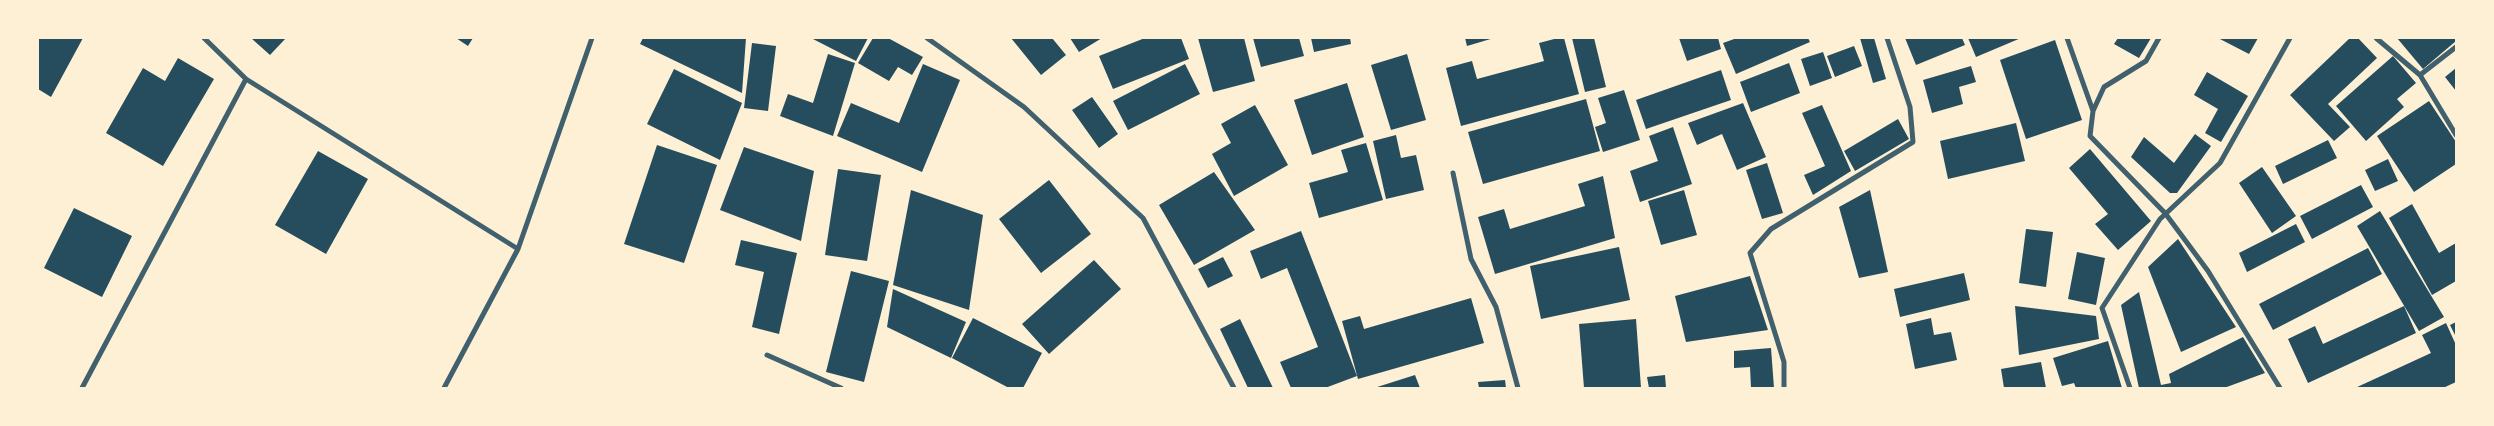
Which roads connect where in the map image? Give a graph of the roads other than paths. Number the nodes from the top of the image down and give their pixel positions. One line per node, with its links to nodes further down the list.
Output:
1 (204, 38): 11 (street)
2 (592, 38): 16 (street)
3 (927, 38): 21 (street)
4 (1888, 38): 23 (street)
5 (2067, 38): 12 (street)
6 (2160, 38): 12 (street)
7 (2290, 38): 15 (street)
8 (2376, 38): 10 (street)
9 (2456, 47): 10 (street)
10 (2420, 75): 13 (street)
11 (246, 78): 16 (street); 18 (street)
12 (2093, 111): 15 (street)
13 (2456, 135)
14 (1453, 173): 22 (street)
15 (2165, 213): 24 (street); 25 (street)
16 (518, 249): 19 (street)
17 (767, 355): 20 (street)
18 (82, 388)
19 (444, 388)
20 (840, 388)
21 (1234, 388)
22 (1518, 388)
23 (1784, 388)
24 (2130, 388)
25 (2280, 388)

